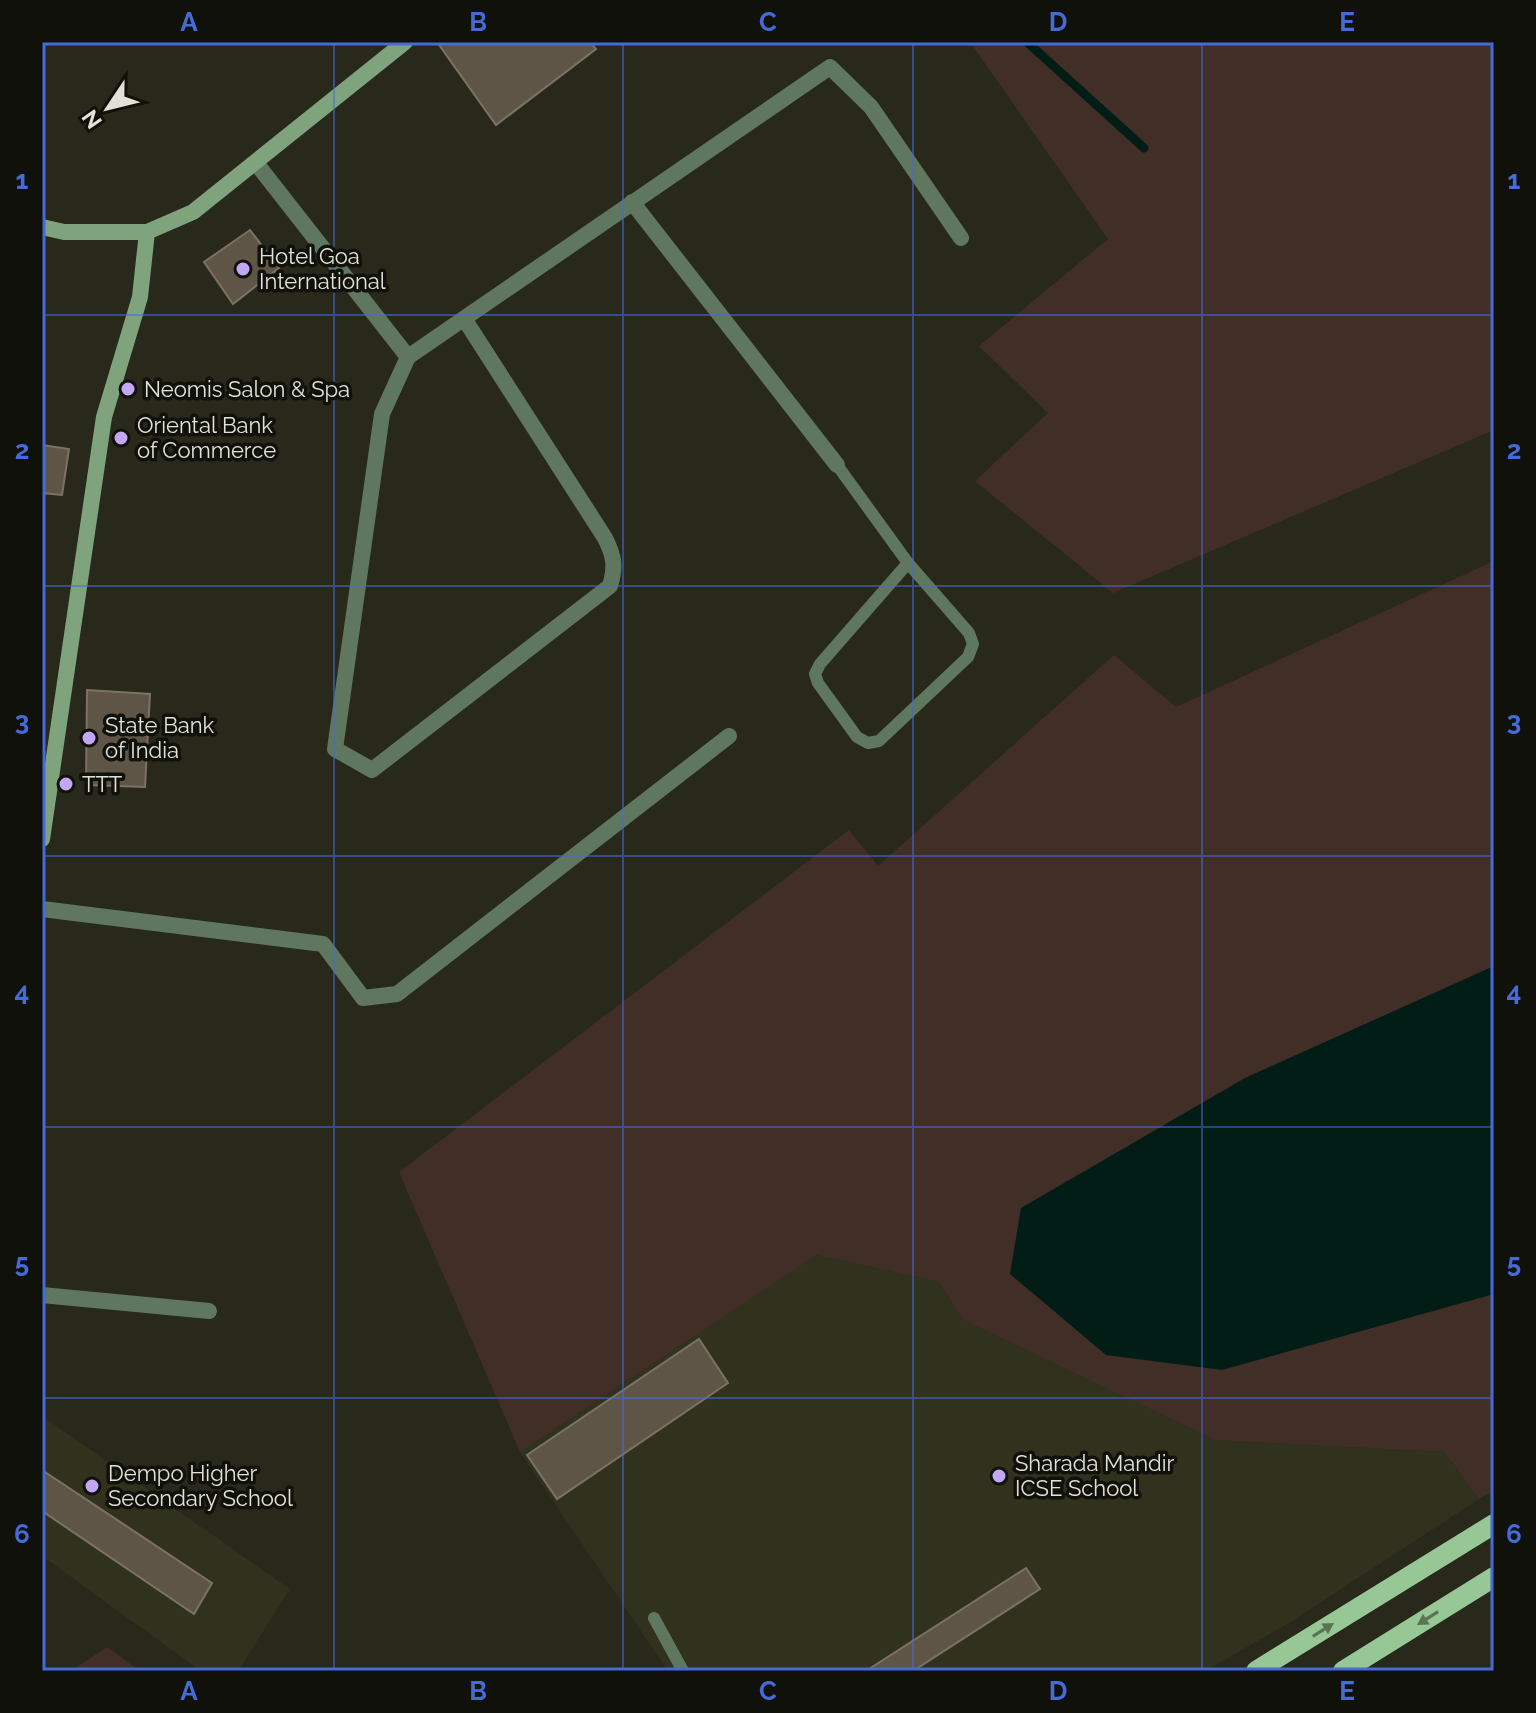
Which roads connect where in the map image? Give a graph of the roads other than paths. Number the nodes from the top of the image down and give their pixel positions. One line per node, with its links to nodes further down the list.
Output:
1 (405, 42): 2 (main road)
2 (256, 163): 5 (main road); 8 (street)
3 (632, 202): 6 (street); 7 (street); 9 (street)
4 (42, 227): 5 (main road)
5 (147, 232): 12 (main road)
6 (961, 238)
7 (465, 320): 8 (street); 8 (street)
8 (408, 357)
9 (837, 465): 10 (lane)
10 (908, 563): 10 (lane)
11 (729, 736): 13 (street)
12 (42, 839)
13 (42, 909)
14 (42, 1295): 15 (street)
15 (209, 1311)
16 (1494, 1524): 20 (main road, one-way to 16)
17 (1494, 1577): 21 (main road, one-way to 21)
18 (654, 1618): 19 (lane)
19 (683, 1671)
20 (1256, 1671)
21 (1343, 1671)

